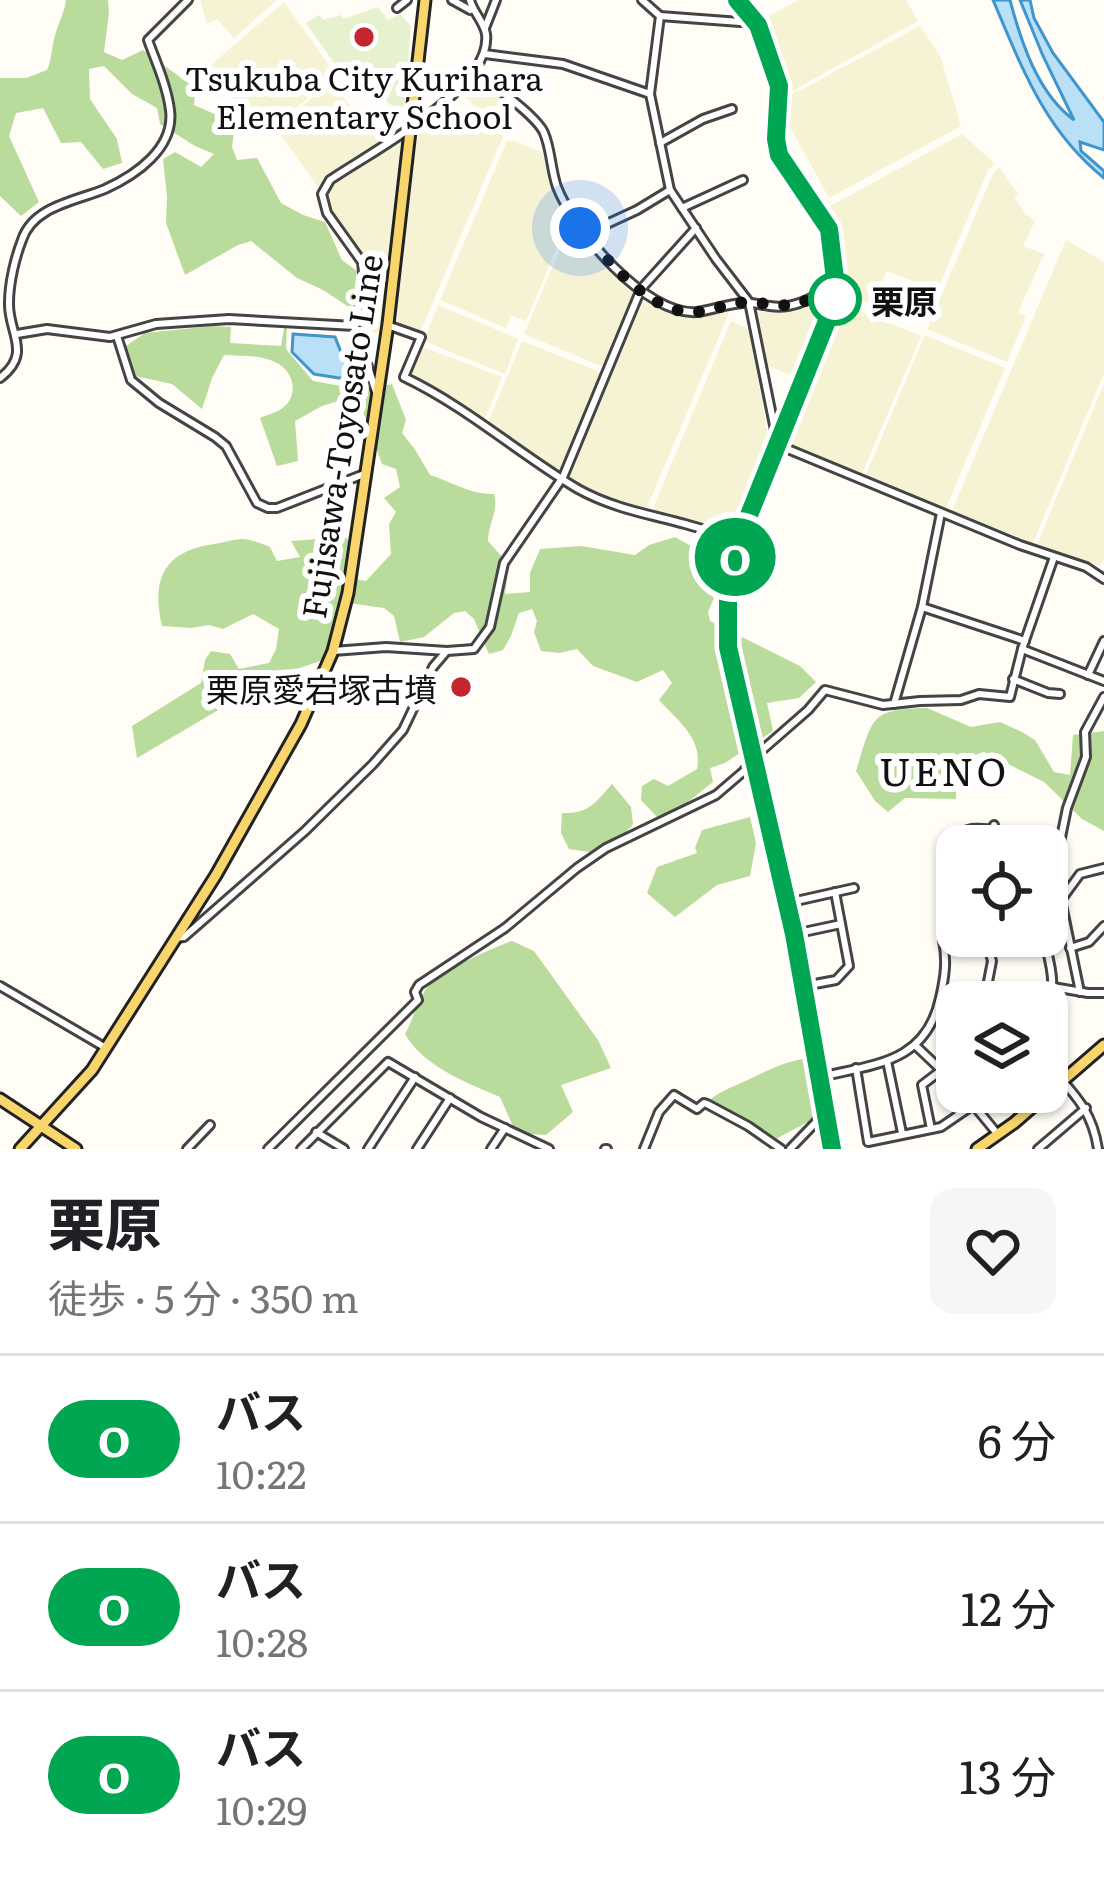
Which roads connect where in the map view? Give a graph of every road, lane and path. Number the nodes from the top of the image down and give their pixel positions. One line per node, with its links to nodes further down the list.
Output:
1 (188, 0): 30 (street)
2 (407, 0): 9 (street)
3 (425, 0): 18 (main road, Fujisawa-Toyosato Line)
4 (452, 0): 10 (street)
5 (470, 0): 10 (street)
6 (496, 0): 13 (street)
7 (641, 0): 11 (street)
8 (737, 0): 12 (street)
9 (397, 8)
10 (473, 12): 13 (street)
11 (659, 16): 12 (street); 16 (street)
12 (754, 19): 26 (street)
13 (484, 28): 14 (street)
14 (484, 54): 15 (street); 16 (street)
15 (475, 70): 18 (street); 24 (street)
16 (650, 94): 19 (street)
17 (732, 109): 19 (street)
18 (409, 129): 28 (main road, Fujisawa-Toyosato Line); 29 (street)
19 (660, 143): 21 (street)
20 (743, 180): 22 (street)
21 (670, 190): 22 (street); 24 (street)
22 (682, 208): 23 (street)
23 (696, 228): 25 (street); 27 (street)
24 (585, 234): 25 (street)
25 (641, 289): 27 (street); 36 (street)
26 (837, 296): 27 (street); 34 (street)
27 (749, 302): 34 (street)
28 (388, 324): 33 (main road, Fujisawa-Toyosato Line); 36 (street)
29 (356, 326): 31 (street); 33 (street)
30 (17, 334): 31 (street); 32 (street)
31 (117, 336): 35 (street)
32 (0, 378)
33 (377, 394): 35 (main road, Fujisawa-Toyosato Line)
34 (778, 445): 37 (street); 38 (street)
35 (364, 474): 44 (main road, Fujisawa-Toyosato Line)
36 (563, 477): 38 (street); 45 (street)
37 (941, 513): 39 (street); 41 (street)
38 (739, 540): 52 (street)
39 (1054, 557): 40 (street); 43 (street)
40 (1104, 579)
41 (922, 607): 43 (street); 51 (street)
42 (1104, 641): 46 (street)
43 (1023, 645): 46 (street); 47 (street)
44 (333, 651): 45 (street); 63 (main road, Fujisawa-Toyosato Line)
45 (447, 651): 63 (street)
46 (1088, 675): 48 (street)
47 (1012, 680): 49 (street); 51 (street)
48 (1104, 681)
49 (1060, 694)
50 (1104, 697): 53 (street)
51 (894, 704): 52 (street)
52 (753, 758): 58 (street); 100 (street)
53 (1064, 825)
54 (1104, 868): 56 (street)
55 (854, 888): 57 (street)
56 (1068, 890)
57 (835, 892): 58 (street); 59 (street)
58 (787, 903): 61 (street)
59 (842, 924): 61 (street); 66 (street)
60 (1104, 926): 64 (street)
61 (794, 934): 66 (street)
62 (1068, 937): 64 (street)
63 (176, 938): 73 (main road, Fujisawa-Toyosato Line)
64 (1070, 948): 68 (street)
65 (0, 986): 73 (street)
66 (804, 986): 79 (street)
67 (1068, 990): 68 (street)
68 (1079, 992): 69 (street)
69 (1104, 993)
70 (936, 1016): 72 (street)
71 (1104, 1045): 80 (main road)
72 (916, 1046): 74 (street); 75 (street)
73 (106, 1048): 90 (main road, Fujisawa-Toyosato Line)
74 (887, 1061): 76 (street); 95 (street)
75 (936, 1063)
76 (856, 1068): 79 (street); 95 (street)
77 (936, 1074): 92 (street)
78 (415, 1077): 82 (street); 94 (street); 103 (street)
79 (820, 1077): 88 (street)
80 (1068, 1077)
81 (1068, 1087): 84 (street)
82 (450, 1097): 91 (street); 104 (street)
83 (0, 1099): 90 (main road)
84 (1086, 1108): 96 (street); 112 (street)
85 (964, 1113): 92 (street)
86 (981, 1113): 93 (street)
87 (1024, 1113): 110 (main road)
88 (827, 1118): 108 (street); 109 (street)
89 (210, 1125): 99 (street)
90 (41, 1127): 97 (main road, Fujisawa-Toyosato Line); 98 (main road)
91 (505, 1128): 105 (street); 106 (street)
92 (932, 1129): 95 (street)
93 (995, 1131)
94 (316, 1132): 101 (street); 102 (street)
95 (903, 1135)
96 (1048, 1146): 111 (street)
97 (20, 1149)
98 (76, 1149)
99 (187, 1149)
100 (268, 1149)
101 (301, 1149)
102 (344, 1149)
103 (368, 1149)
104 (417, 1149)
105 (491, 1149)
106 (549, 1149)
107 (644, 1149): 108 (street)
108 (785, 1149)
109 (832, 1149)
110 (977, 1149)
111 (1038, 1149)
112 (1098, 1149)

